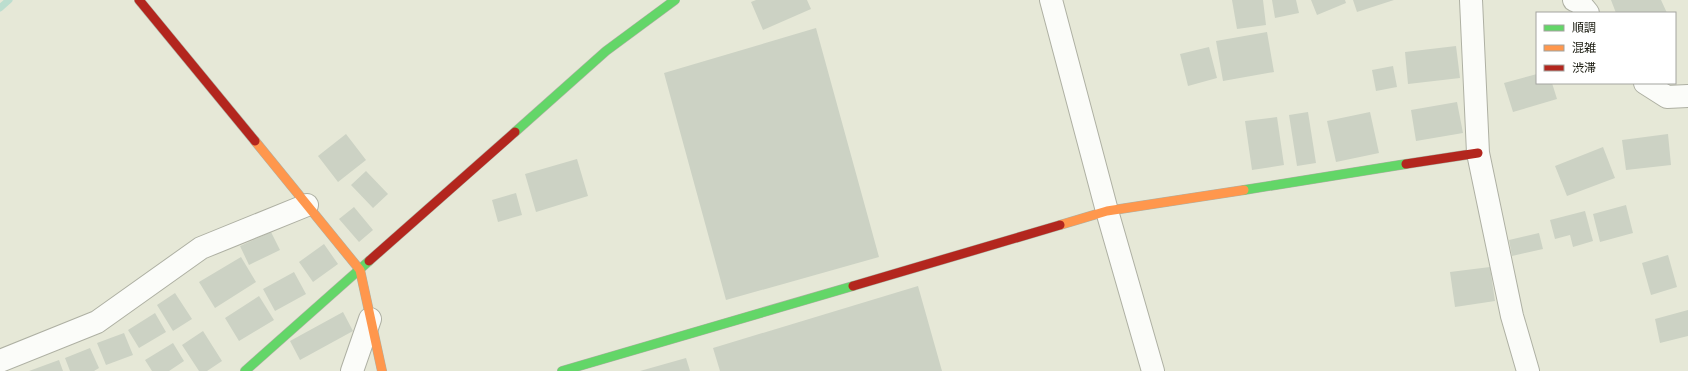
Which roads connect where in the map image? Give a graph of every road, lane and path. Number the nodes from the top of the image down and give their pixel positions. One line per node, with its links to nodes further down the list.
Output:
1 (139, 0): 10 (street)
2 (675, 0): 12 (street)
3 (1051, 0): 11 (street)
4 (1471, 0): 9 (street)
5 (1574, 0): 6 (street)
6 (1587, 12)
7 (1647, 84): 8 (street)
8 (1688, 96)
9 (1478, 153): 11 (street); 20 (street)
10 (307, 205): 12 (street); 14 (street)
11 (1107, 211): 18 (street); 19 (street)
12 (360, 270): 13 (street); 15 (street)
13 (370, 319): 16 (street); 17 (street)
14 (0, 361)
15 (245, 371)
16 (352, 371)
17 (382, 371)
18 (562, 371)
19 (1153, 371)
20 (1528, 371)

